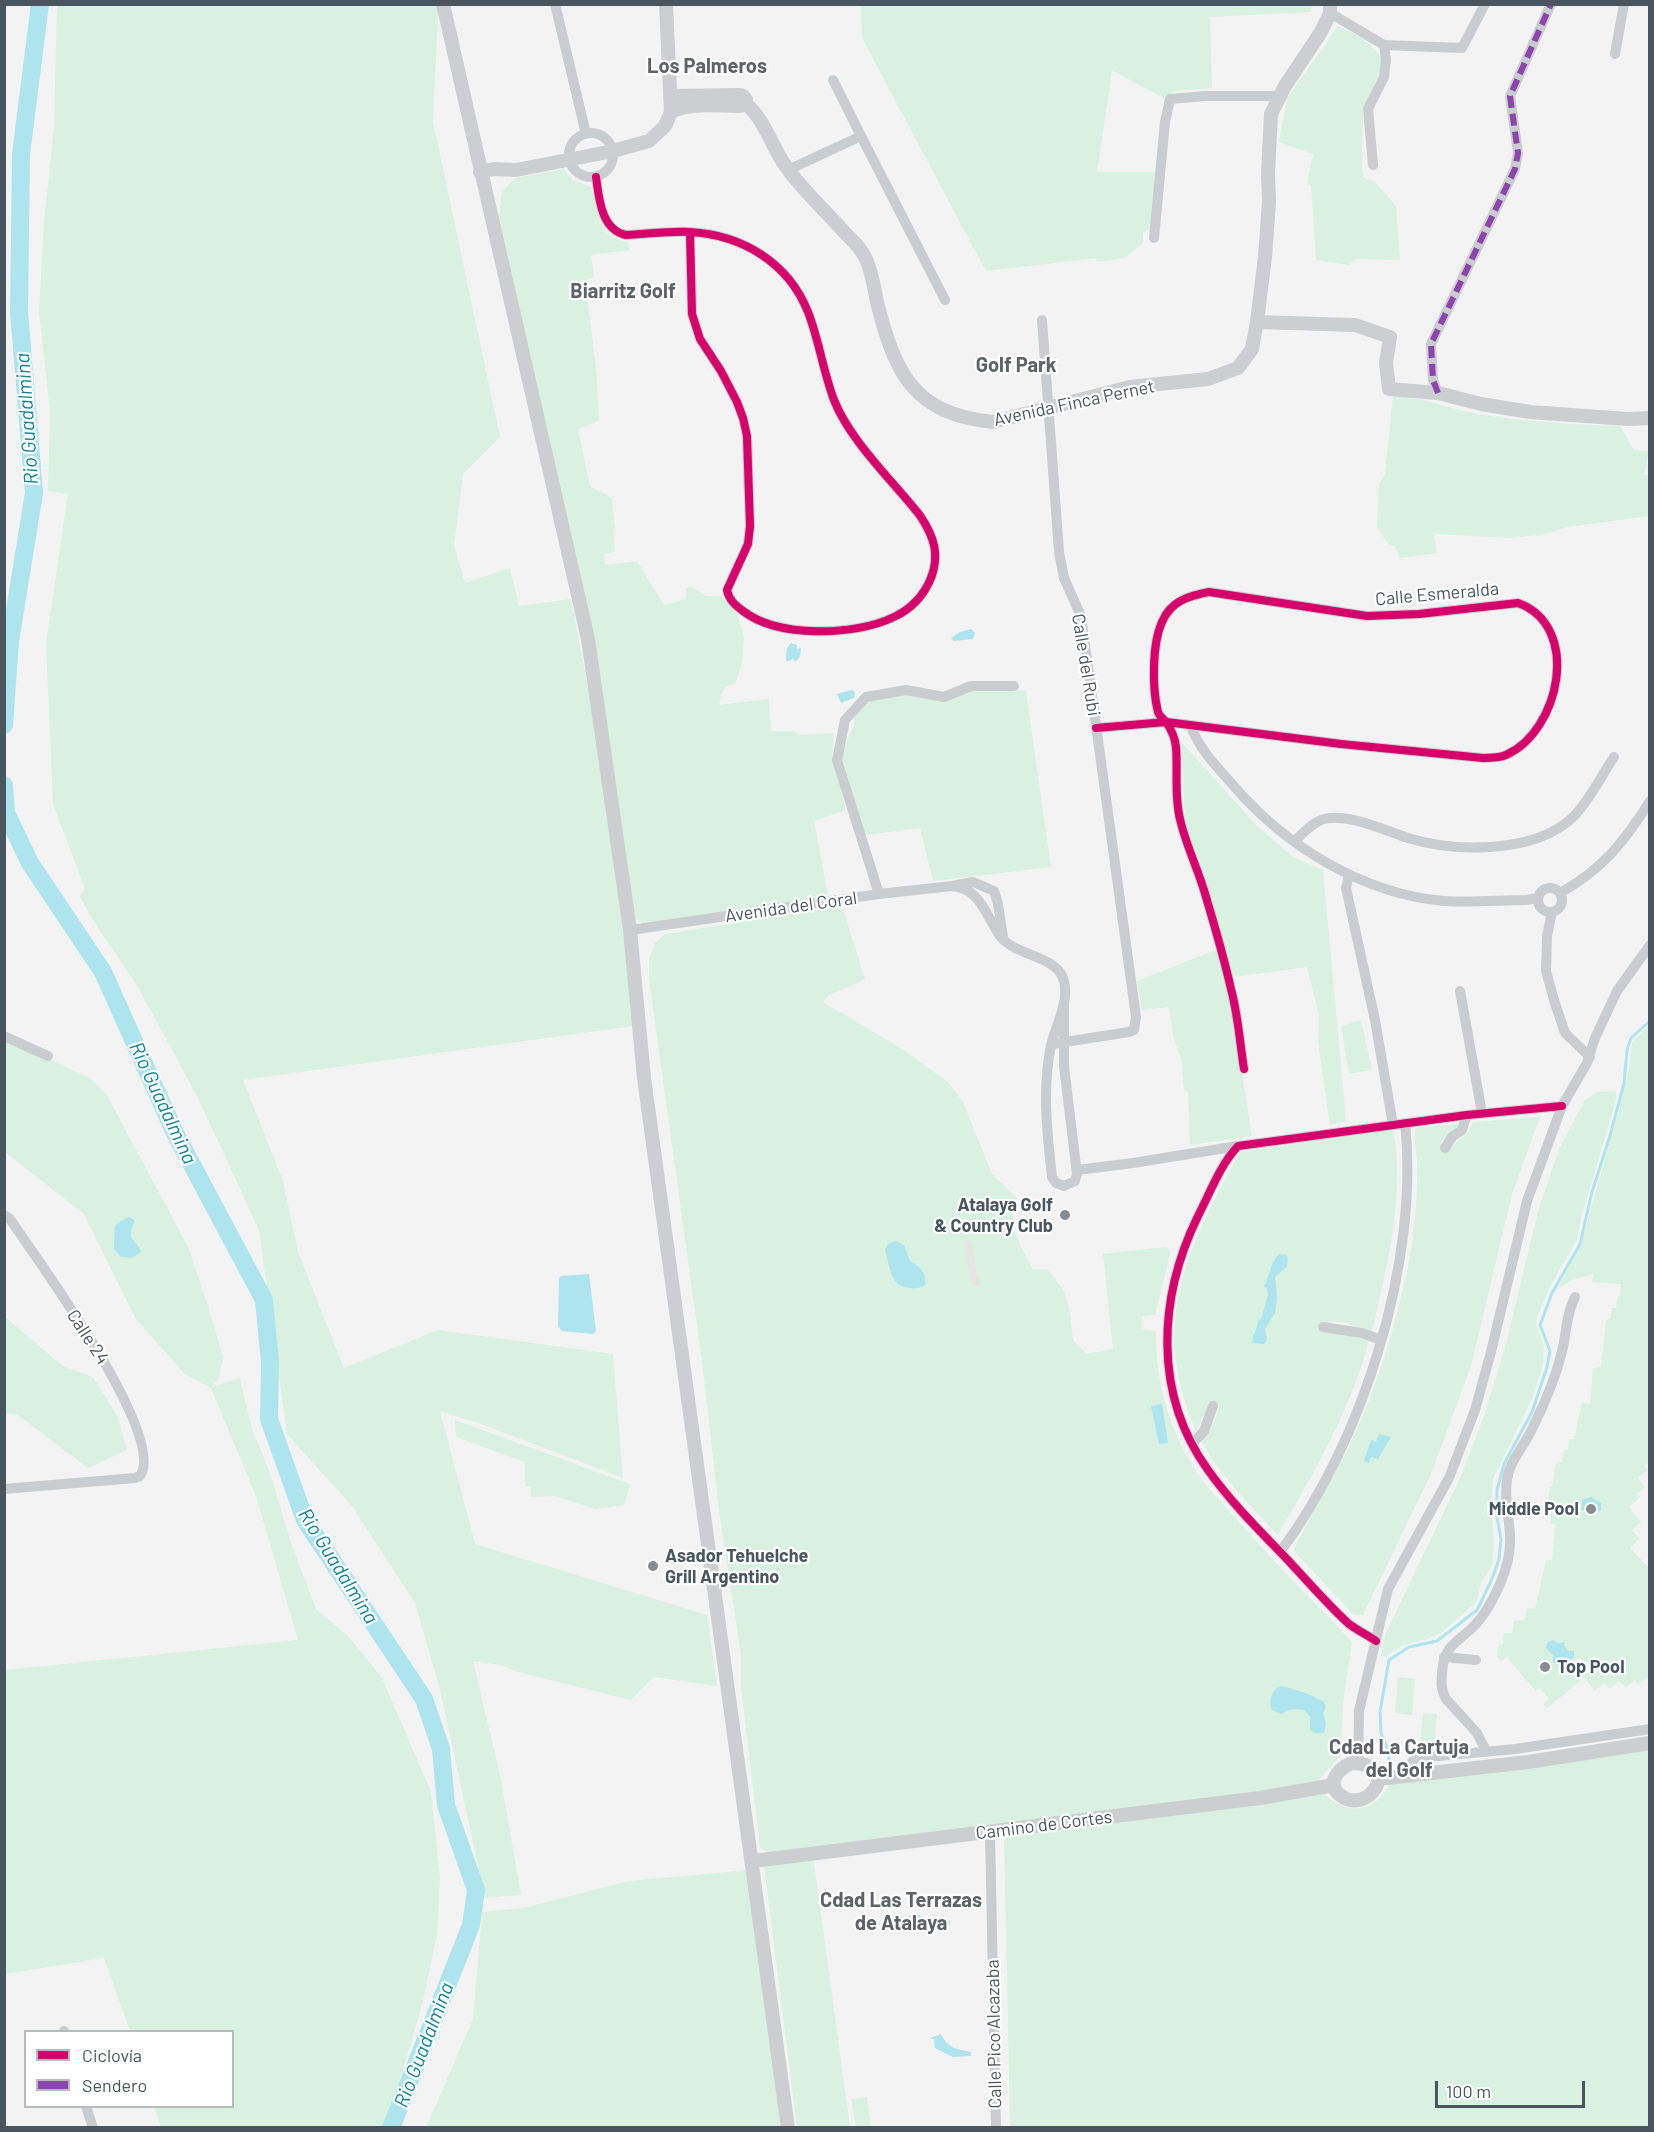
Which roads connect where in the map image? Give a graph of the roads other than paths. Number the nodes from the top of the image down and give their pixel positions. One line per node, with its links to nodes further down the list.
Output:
1 (443, 4): 22 (street)
2 (555, 4): 15 (street)
3 (666, 4): 11 (street)
4 (1485, 4): 8 (street)
5 (1551, 4): 28 (street)
6 (1624, 4): 9 (street)
7 (1330, 7): 8 (street); 12 (street, Avenida Finca Pernet)
8 (1384, 45): 19 (street)
9 (1615, 54)
10 (833, 80): 16 (street)
11 (671, 96): 13 (street); 14 (street)
12 (1279, 96): 24 (street); 27 (street, Avenida Finca Pernet)
13 (745, 103): 14 (street); 20 (street, Avenida Finca Pernet)
14 (671, 112): 17 (street)
15 (586, 134): 17 (street); 18 (street)
16 (861, 136): 20 (street); 25 (street)
17 (613, 150): 18 (street); 21 (street)
18 (562, 161): 21 (street); 22 (street)
19 (1373, 165)
20 (788, 170): 29 (street, Avenida Finca Pernet)
21 (596, 177): 23 (street)
22 (481, 178): 44 (street)
23 (690, 232): 23 (street)
24 (1155, 238)
25 (945, 300)
26 (1042, 320): 29 (street, Calle del Rubi)
27 (1257, 322): 28 (street); 29 (street, Avenida Finca Pernet)
28 (1438, 393): 30 (street)
29 (1048, 410): 34 (street, Calle del Rubi)
30 (1650, 418)
31 (1014, 686): 41 (street)
32 (1166, 722): 33 (street, Calle Esmeralda); 33 (street, Calle Esmeralda); 34 (street, Calle Esmeralda); 54 (street)
33 (1191, 726): 37 (street)
34 (1096, 728): 50 (street, Calle del Rubi)
35 (1614, 757): 37 (street)
36 (1650, 801): 40 (street)
37 (1295, 841): 38 (street)
38 (1349, 875): 42 (street); 59 (street)
39 (952, 886): 41 (street, Avenida del Coral); 45 (street); 45 (street, Avenida del Coral)
40 (1560, 893): 42 (street); 43 (street)
41 (879, 894): 44 (street, Avenida del Coral)
42 (1538, 898): 43 (street)
43 (1552, 912): 53 (street)
44 (630, 930): 82 (street)
45 (1004, 940): 48 (street)
46 (1650, 945): 53 (street)
47 (1460, 991): 56 (street)
48 (1064, 1005): 50 (street); 51 (street)
49 (4, 1036): 52 (street)
50 (1064, 1042): 51 (street); 62 (street)
51 (1052, 1044): 62 (street)
52 (48, 1056)
53 (1590, 1057): 55 (street)
54 (1244, 1070)
55 (1562, 1106): 56 (street); 71 (street)
56 (1482, 1113): 57 (street)
57 (1467, 1115): 58 (street); 61 (street)
58 (1405, 1123): 59 (street); 66 (street)
59 (1393, 1125): 60 (street)
60 (1238, 1146): 62 (street); 68 (street)
61 (1445, 1148)
62 (1077, 1170)
63 (4, 1215): 69 (street, Calle 24)
64 (1575, 1298): 72 (street)
65 (1323, 1327): 66 (street)
66 (1381, 1340): 70 (street)
67 (1213, 1406): 68 (street)
68 (1193, 1443): 70 (street)
69 (4, 1489)
70 (1280, 1552): 71 (street)
71 (1376, 1641): 77 (street)
72 (1444, 1657): 73 (street); 76 (street)
73 (1476, 1660)
74 (1650, 1729): 76 (street)
75 (1650, 1743): 78 (street)
76 (1486, 1751): 78 (street)
77 (1358, 1764): 79 (street); 80 (street)
78 (1412, 1770): 79 (street)
79 (1378, 1779): 80 (street)
80 (1334, 1785): 81 (street, Camino de Cortes)
81 (990, 1833): 82 (street, Camino de Cortes); 86 (street, Calle Pico Alcazaba)
82 (753, 1861): 85 (street)
83 (87, 2108): 84 (street)
84 (93, 2127)
85 (788, 2127)
86 (996, 2127)

